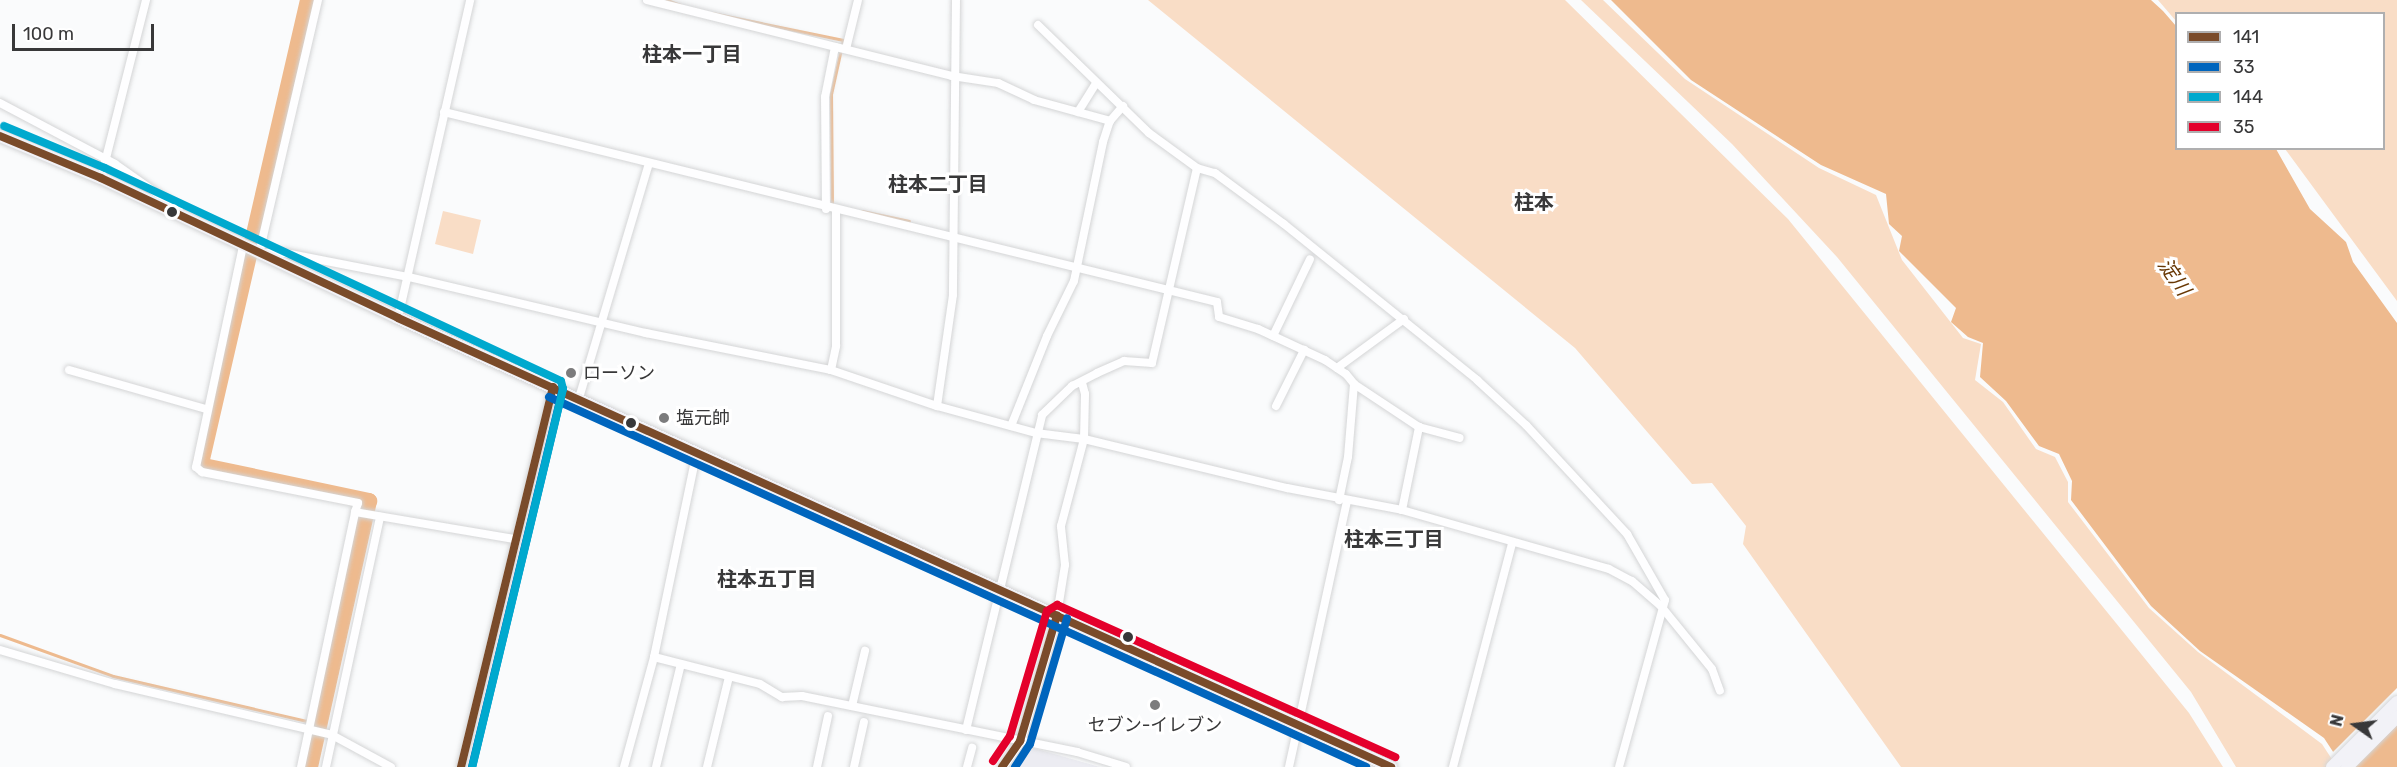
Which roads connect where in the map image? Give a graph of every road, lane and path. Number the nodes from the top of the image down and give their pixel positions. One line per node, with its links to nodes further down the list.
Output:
1 (146, 0): 18 (street)
2 (318, 0): 27 (street)
3 (470, 0): 14 (street)
4 (647, 0): 8 (street)
5 (858, 0): 9 (street)
6 (956, 0): 10 (street)
7 (1038, 25): 11 (street)
8 (835, 46): 9 (street); 22 (street)
9 (846, 49): 10 (street)
10 (952, 76): 15 (street); 25 (street)
11 (1096, 83): 13 (street); 15 (street)
12 (0, 103): 18 (street)
13 (1123, 106): 16 (street); 20 (street)
14 (444, 112): 19 (street); 30 (street)
15 (1078, 112): 16 (street)
16 (1110, 121): 29 (street)
17 (0, 136): 21 (main road)
18 (105, 161): 21 (street); 24 (street)
19 (650, 163): 22 (street); 34 (street)
20 (1197, 168): 31 (street); 33 (street)
21 (101, 178): 24 (main road)
22 (826, 209): 23 (street)
23 (836, 212): 25 (street); 39 (street)
24 (207, 230): 26 (main road)
25 (954, 235): 29 (street); 44 (street)
26 (243, 246): 27 (main road); 46 (street)
27 (260, 253): 30 (street); 32 (main road)
28 (1310, 260): 35 (street)
29 (1079, 266): 31 (street); 47 (street)
30 (409, 277): 32 (street); 34 (street)
31 (1170, 290): 35 (street); 40 (street)
32 (398, 318): 42 (main road)
33 (1404, 319): 37 (street); 60 (street)
34 (600, 322): 39 (street); 43 (street)
35 (1273, 336): 36 (street)
36 (1304, 350): 37 (street); 45 (street)
37 (1337, 368): 41 (street)
38 (69, 370): 46 (street)
39 (831, 370): 44 (street)
40 (1082, 383): 49 (street); 51 (street)
41 (1354, 384): 48 (street); 53 (street)
42 (553, 387): 43 (main road); 57 (street)
43 (579, 398): 52 (main road)
44 (937, 406): 47 (street)
45 (1276, 406)
46 (206, 409): 55 (street)
47 (1011, 426): 49 (street)
48 (1419, 427): 50 (street); 54 (street)
49 (1036, 433): 51 (street); 59 (street)
50 (1460, 438)
51 (1084, 439): 53 (street); 61 (street)
52 (697, 452): 59 (main road); 64 (street)
53 (1343, 500): 54 (street); 73 (street)
54 (1402, 510): 58 (street)
55 (355, 512): 56 (street); 74 (street)
56 (380, 517): 57 (street); 76 (street)
57 (515, 539): 82 (street)
58 (1512, 544): 60 (street); 93 (street)
59 (999, 590): 61 (main road); 75 (street)
60 (1663, 613): 67 (street); 94 (street)
61 (1057, 615): 73 (main road); 77 (street)
62 (0, 650): 74 (street)
63 (865, 651): 69 (street)
64 (654, 657): 65 (street); 83 (street)
65 (681, 664): 66 (street); 84 (street)
66 (729, 677): 69 (street); 85 (street)
67 (1720, 692)
68 (2397, 702): 95 (main road)
69 (852, 706): 75 (street)
70 (828, 716): 86 (street)
71 (2397, 717): 96 (main road)
72 (864, 722): 87 (street)
73 (1300, 723): 91 (street); 92 (main road)
74 (309, 728): 76 (street); 79 (street)
75 (966, 730): 77 (street)
76 (332, 735): 80 (street); 81 (street)
77 (1020, 741): 89 (street); 90 (street)
78 (972, 748): 88 (street)
79 (301, 767)
80 (326, 767)
81 (391, 767)
82 (460, 767)
83 (624, 767)
84 (656, 767)
85 (707, 767)
86 (817, 767)
87 (854, 767)
88 (967, 767)
89 (1002, 767)
90 (1126, 767)
91 (1289, 767)
92 (1391, 767)
93 (1453, 767)
94 (1619, 767)
95 (2332, 767)
96 (2347, 767)

